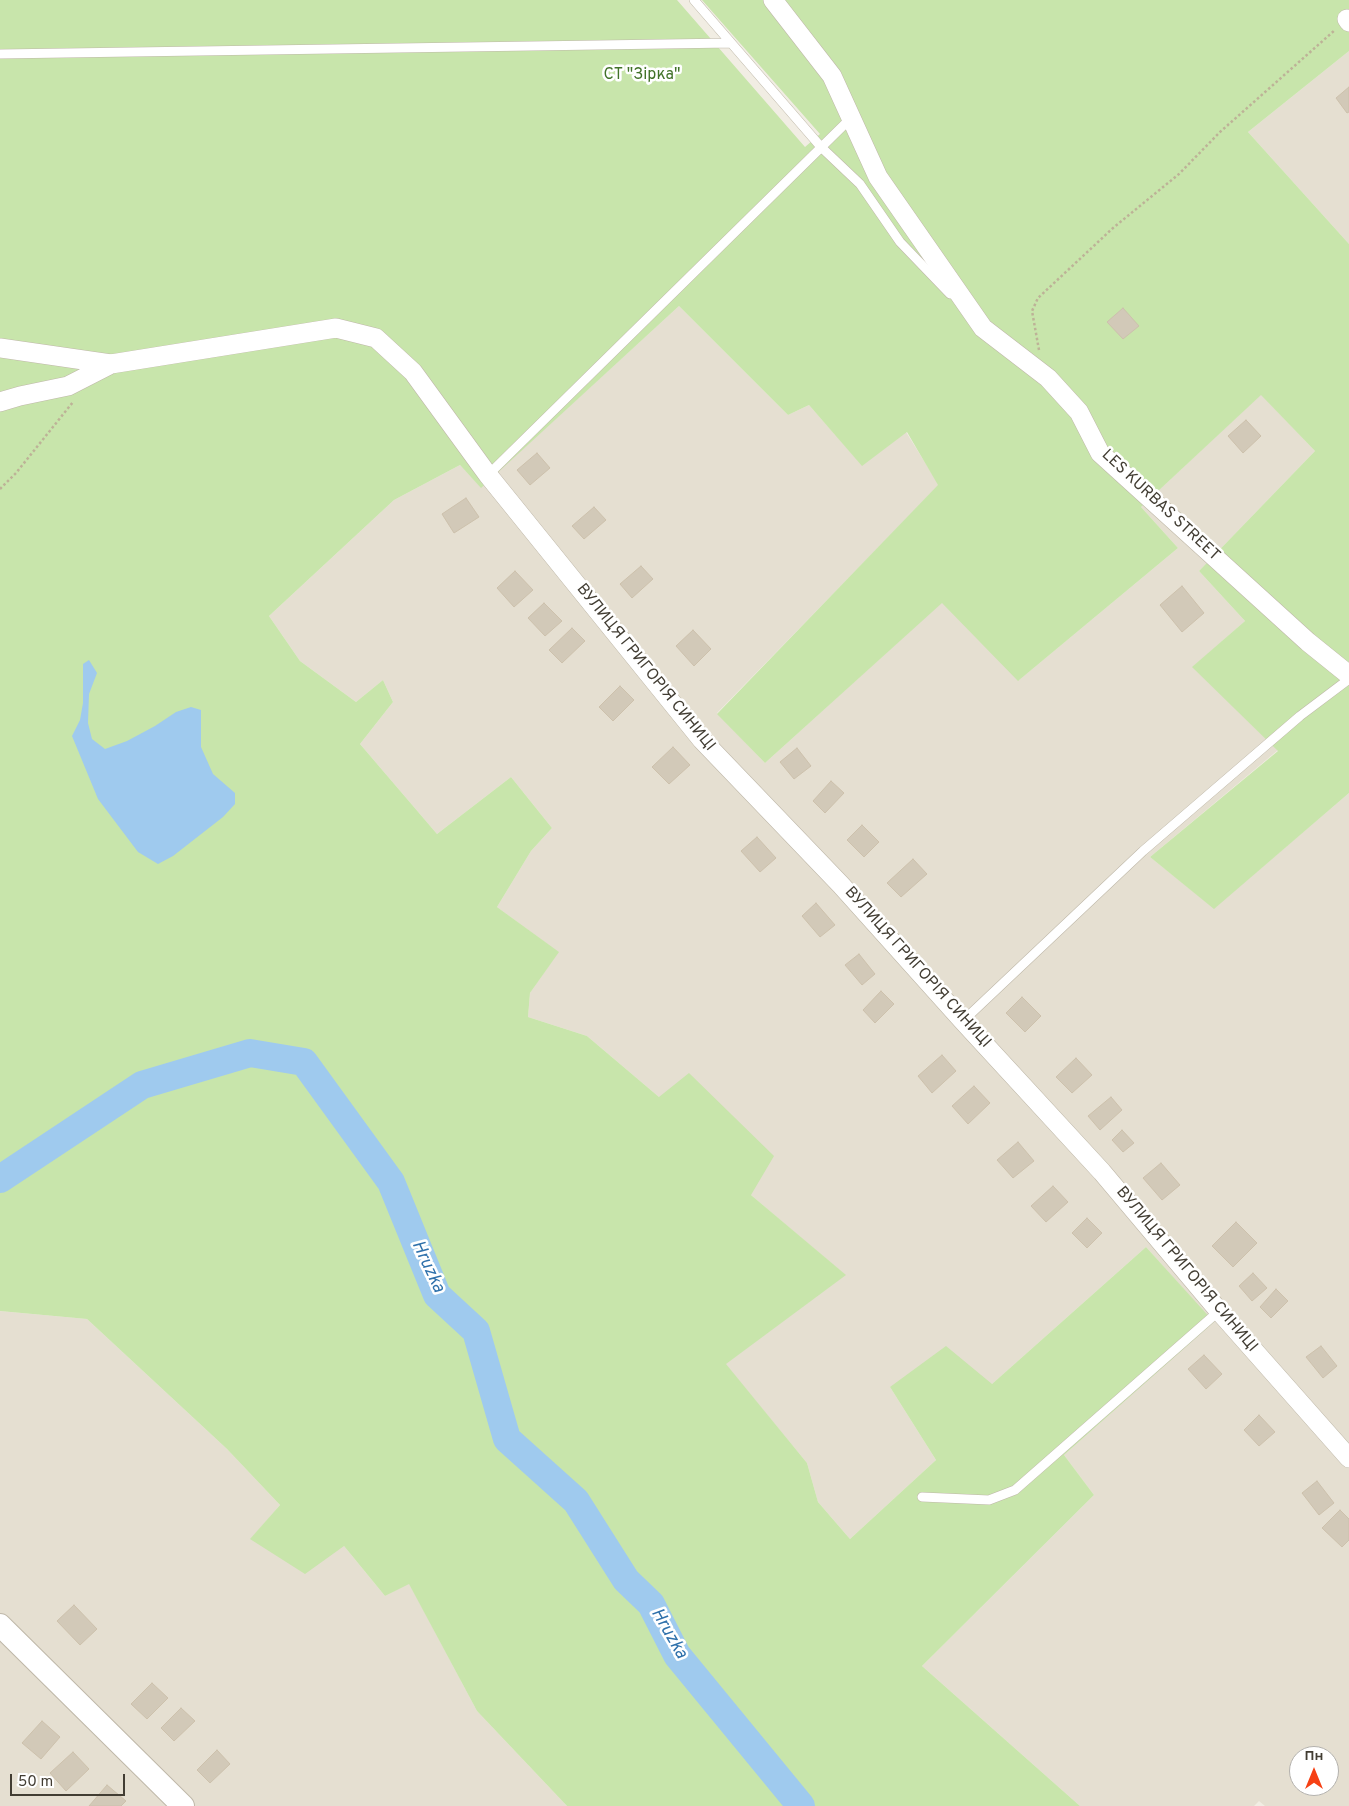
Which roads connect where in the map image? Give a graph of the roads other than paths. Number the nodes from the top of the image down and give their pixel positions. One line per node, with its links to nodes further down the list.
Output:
1 (694, 0): 3 (lane)
2 (773, 0): 5 (street, LES KURBAS STREET)
3 (731, 43): 4 (lane); 6 (lane)
4 (0, 54)
5 (851, 118): 6 (lane); 7 (street, LES KURBAS STREET)
6 (821, 147): 7 (lane); 11 (lane)
7 (983, 328): 12 (street, LES KURBAS STREET)
8 (0, 348): 9 (street)
9 (111, 364): 10 (street); 11 (street, ВУЛИЦЯ ГРИГОРІЯ СИНИЦІ)
10 (0, 402)
11 (488, 475): 14 (street, ВУЛИЦЯ ГРИГОРІЯ СИНИЦІ)
12 (1349, 675)
13 (1349, 679): 14 (lane)
14 (963, 1021): 15 (street, ВУЛИЦЯ ГРИГОРІЯ СИНИЦІ)
15 (1219, 1311): 16 (street, ВУЛИЦЯ ГРИГОРІЯ СИНИЦІ); 17 (lane)
16 (1349, 1458)
17 (922, 1497)
18 (0, 1625): 19 (street)
19 (183, 1806)

